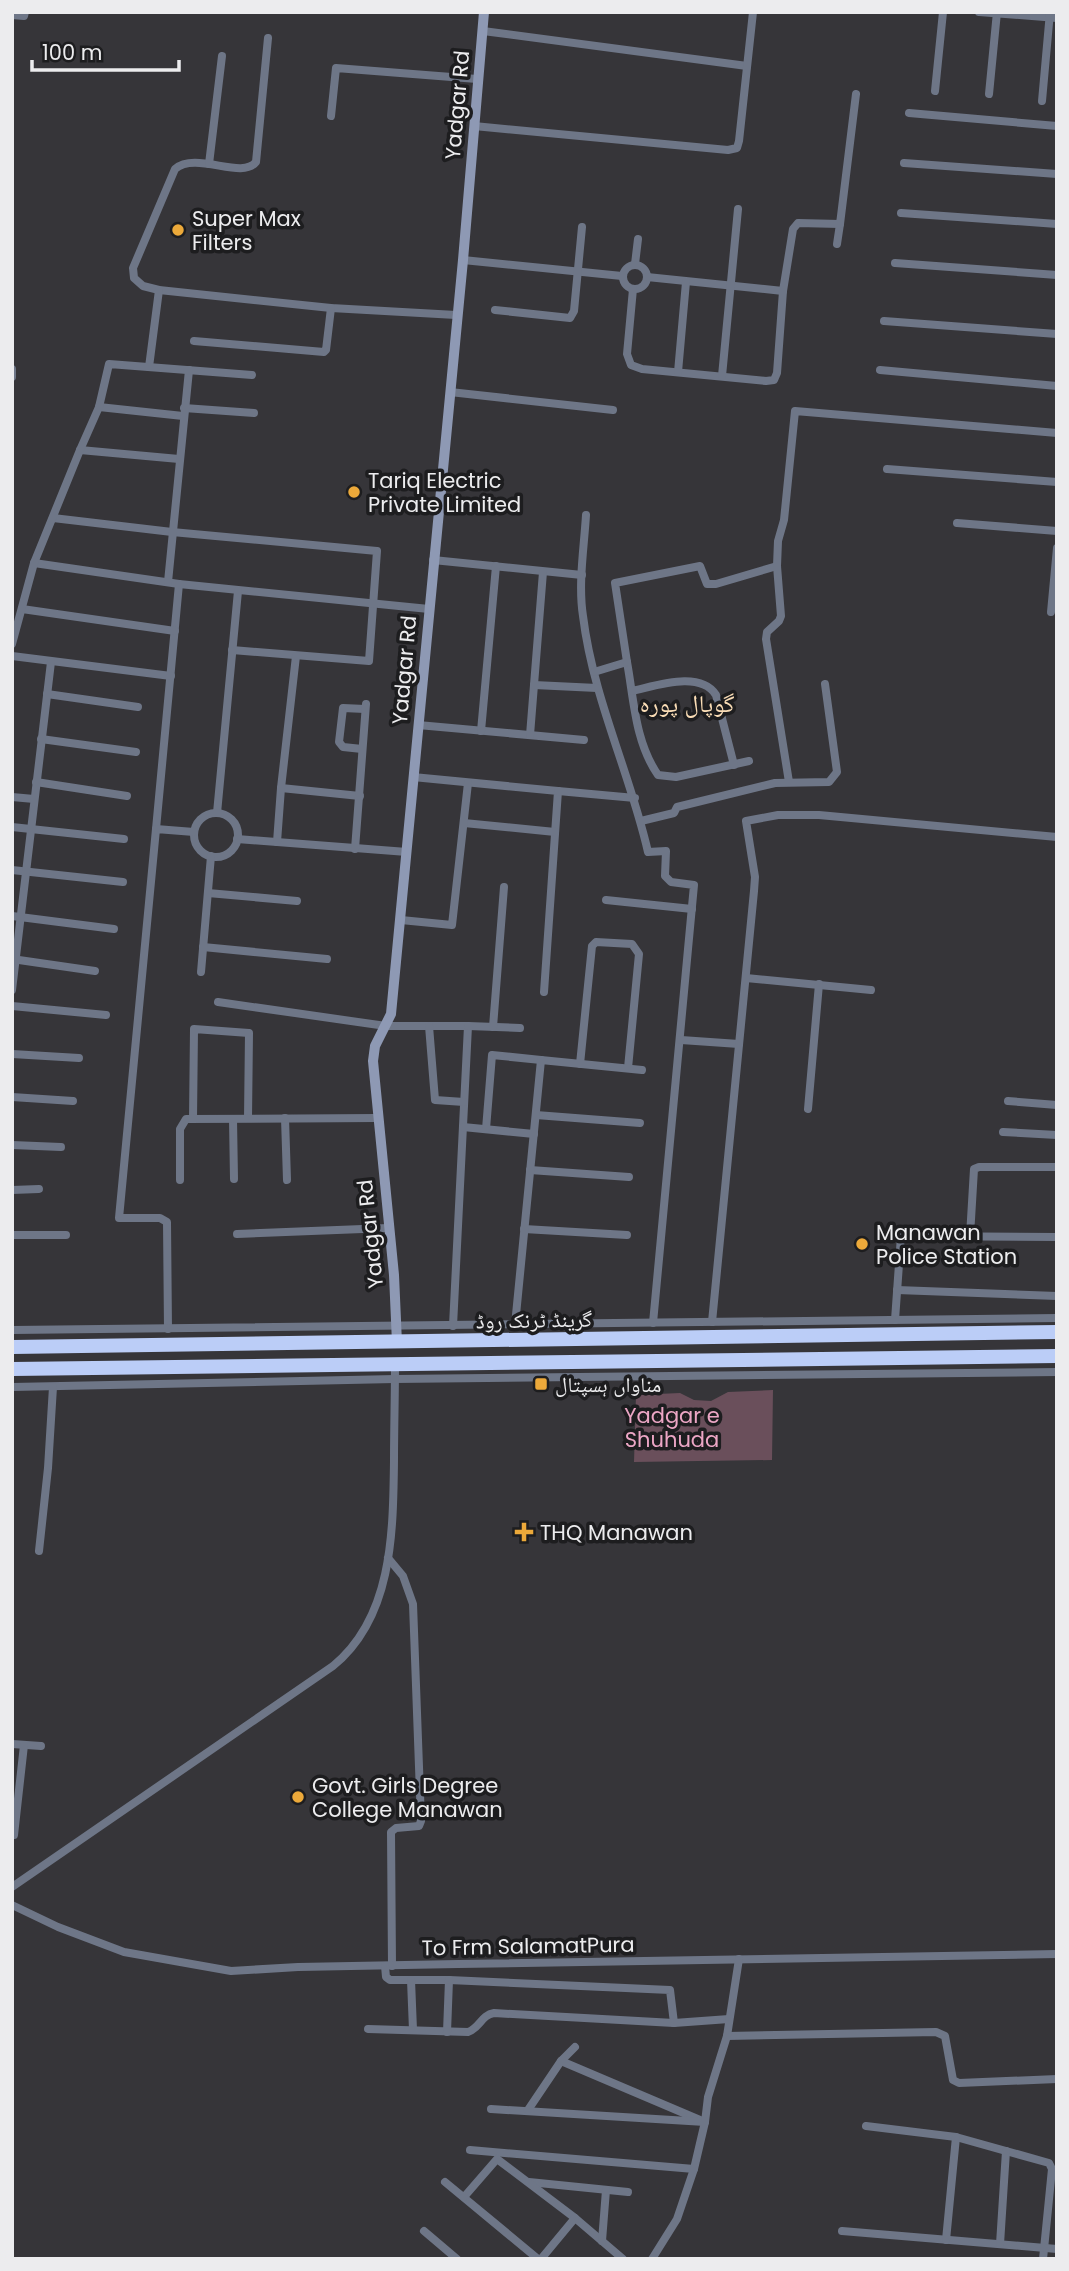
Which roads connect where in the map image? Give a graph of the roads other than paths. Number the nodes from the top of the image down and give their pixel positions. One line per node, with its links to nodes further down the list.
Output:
1 (24, 12): 7 (street)
2 (484, 12): 9 (street, Yadgar Rd)
3 (753, 12): 12 (street)
4 (943, 12): 14 (street)
5 (979, 12): 6 (street)
6 (997, 13): 8 (street); 16 (street)
7 (12, 15)
8 (1052, 16): 17 (street)
9 (483, 31): 12 (street); 13 (street, Yadgar Rd)
10 (268, 38): 23 (street)
11 (222, 56): 23 (street)
12 (747, 65): 21 (street)
13 (477, 79): 19 (street); 21 (street, Yadgar Rd)
14 (936, 91)
15 (856, 94): 27 (street)
16 (989, 94)
17 (1042, 101)
18 (909, 113): 20 (street)
19 (331, 116)
20 (1057, 126)
21 (474, 127): 32 (street, Yadgar Rd)
22 (904, 163): 24 (street)
23 (209, 164): 42 (street)
24 (1057, 174)
25 (738, 209): 40 (street)
26 (901, 214): 28 (street)
27 (839, 224): 31 (street); 43 (street)
28 (1057, 224)
29 (582, 227): 35 (street)
30 (638, 239): 34 (street)
31 (837, 244)
32 (463, 260): 35 (street); 46 (street, Yadgar Rd)
33 (895, 263): 36 (street)
34 (635, 264): 37 (street); 38 (street)
35 (579, 272): 37 (street); 45 (street)
36 (1057, 275)
37 (622, 276): 41 (street)
38 (647, 277): 39 (street); 41 (street)
39 (686, 282): 40 (street); 54 (street)
40 (730, 286): 43 (street); 56 (street)
41 (634, 289): 54 (street)
42 (159, 290): 44 (street); 50 (street)
43 (783, 291): 56 (street)
44 (331, 308): 46 (street); 49 (street)
45 (495, 310)
46 (456, 315): 59 (street, Yadgar Rd)
47 (884, 321): 48 (street)
48 (1057, 334)
49 (194, 341)
50 (149, 368): 52 (street); 60 (street)
51 (12, 369): 57 (street)
52 (189, 370): 55 (street); 62 (street)
53 (880, 370): 58 (street)
54 (678, 372): 56 (street)
55 (252, 375)
56 (722, 376)
57 (12, 377)
58 (1057, 386)
59 (450, 393): 61 (street); 75 (street, Yadgar Rd)
60 (99, 407): 62 (street); 65 (street)
61 (613, 410)
62 (184, 412): 63 (street); 66 (street)
63 (254, 413)
64 (1057, 433): 78 (street)
65 (80, 450): 66 (street); 70 (street)
66 (179, 459): 73 (street)
67 (887, 469): 68 (street)
68 (1057, 482)
69 (586, 515): 80 (street)
70 (52, 518): 73 (street); 76 (street)
71 (957, 523): 72 (street)
72 (1057, 531)
73 (172, 532): 82 (street); 85 (street)
74 (1057, 548): 81 (street)
75 (433, 560): 77 (street); 87 (street, Yadgar Rd)
76 (34, 564): 82 (street); 86 (street)
77 (496, 566): 79 (street); 105 (street)
78 (777, 566): 95 (street); 115 (street)
79 (543, 572): 80 (street); 99 (street)
80 (582, 575): 96 (street)
81 (1056, 578): 88 (street)
82 (168, 582): 83 (street)
83 (179, 584): 84 (street); 89 (street)
84 (238, 591): 85 (street); 91 (street)
85 (374, 603): 87 (street); 93 (street)
86 (22, 609): 89 (street); 90 (street)
87 (429, 609): 104 (street, Yadgar Rd)
88 (1052, 611)
89 (175, 631): 97 (street)
90 (12, 644)
91 (232, 650): 93 (street); 124 (street)
92 (12, 656): 94 (street)
93 (296, 656): 117 (street)
94 (51, 662): 97 (street); 102 (street)
95 (627, 662): 96 (street); 101 (street)
96 (594, 672): 100 (street)
97 (171, 676): 128 (street)
98 (825, 684): 115 (street)
99 (534, 685): 100 (street); 106 (street)
100 (597, 688): 122 (street)
101 (632, 691): 112 (street); 112 (street)
102 (47, 694): 103 (street); 107 (street)
103 (138, 707)
104 (418, 725): 105 (street); 113 (street, Yadgar Rd)
105 (481, 731): 106 (street)
106 (530, 735): 108 (street)
107 (41, 739): 110 (street); 114 (street)
108 (584, 740)
109 (362, 749): 109 (street); 120 (street)
110 (136, 752)
111 (749, 761): 112 (street)
112 (734, 765)
113 (413, 778): 116 (street); 137 (street, Yadgar Rd)
114 (36, 782): 119 (street); 123 (street)
115 (789, 782): 125 (street)
116 (468, 783): 118 (street); 126 (street)
117 (281, 788): 120 (street); 135 (street)
118 (558, 791): 122 (street); 131 (street)
119 (127, 796)
120 (360, 796): 136 (street)
121 (12, 797): 123 (street)
122 (635, 798): 125 (street)
123 (34, 799): 129 (street)
124 (217, 813): 130 (street); 134 (street)
125 (641, 821): 146 (street)
126 (464, 823): 131 (street); 148 (street)
127 (12, 827): 129 (street)
128 (156, 829): 130 (street); 221 (street)
129 (31, 830): 133 (street); 140 (street)
130 (194, 832): 138 (street)
131 (555, 832): 159 (street)
132 (1057, 837): 155 (street)
133 (124, 839)
134 (237, 839): 135 (street); 138 (street)
135 (277, 842): 136 (street)
136 (355, 849): 137 (street)
137 (407, 852): 148 (street, Yadgar Rd)
138 (211, 856): 143 (street)
139 (12, 870): 140 (street)
140 (26, 872): 141 (street); 147 (street)
141 (123, 883)
142 (504, 887): 166 (street)
143 (208, 893): 145 (street); 150 (street)
144 (606, 900): 146 (street)
145 (298, 901)
146 (692, 909): 168 (street)
147 (16, 917): 149 (street); 151 (street)
148 (401, 920): 163 (street, Yadgar Rd)
149 (114, 929)
150 (203, 947): 152 (street); 154 (street)
151 (14, 960): 153 (street); 157 (street)
152 (327, 960)
153 (95, 971)
154 (201, 972)
155 (746, 978): 156 (street); 169 (street)
156 (819, 984): 158 (street); 181 (street)
157 (12, 990)
158 (871, 990)
159 (544, 992)
160 (218, 1002): 163 (street)
161 (12, 1006): 162 (street)
162 (106, 1016)
163 (386, 1026): 164 (street); 185 (street, Yadgar Rd)
164 (429, 1026): 165 (street); 179 (street)
165 (468, 1026): 166 (street); 179 (street)
166 (493, 1027): 167 (street)
167 (520, 1028)
168 (681, 1040): 169 (street); 217 (street)
169 (739, 1044): 216 (street)
170 (12, 1054): 171 (street)
171 (79, 1058)
172 (541, 1060): 173 (street); 182 (street); 190 (street)
173 (580, 1064): 174 (street); 174 (street)
174 (628, 1068): 175 (street)
175 (642, 1070)
176 (12, 1097): 177 (street)
177 (73, 1101)
178 (1008, 1101): 180 (street)
179 (464, 1102): 189 (street)
180 (1057, 1105)
181 (808, 1109)
182 (536, 1115): 188 (street); 192 (street)
183 (248, 1118): 184 (street); 186 (street); 187 (street)
184 (285, 1118): 185 (street); 201 (street)
185 (377, 1118): 204 (street, Yadgar Rd)
186 (193, 1119): 187 (street); 200 (street)
187 (233, 1119): 199 (street)
188 (640, 1122)
189 (463, 1127): 190 (street); 220 (street)
190 (486, 1129): 192 (street)
191 (1003, 1132): 193 (street)
192 (534, 1134): 197 (street)
193 (1057, 1135)
194 (12, 1145): 195 (street)
195 (61, 1147)
196 (1057, 1167): 210 (street)
197 (530, 1171): 198 (street); 205 (street)
198 (629, 1177)
199 (234, 1179)
200 (180, 1180)
201 (287, 1180)
202 (12, 1189): 203 (street)
203 (39, 1189)
204 (388, 1228): 206 (street); 219 (street, Yadgar Rd)
205 (524, 1229): 209 (street); 218 (street)
206 (237, 1234)
207 (12, 1235): 208 (street)
208 (66, 1235)
209 (626, 1235)
210 (970, 1236): 211 (street); 212 (street)
211 (1057, 1237)
212 (897, 1290): 213 (street); 215 (street)
213 (1057, 1296)
214 (1057, 1318): 215 (street)
215 (895, 1320): 216 (street)
216 (712, 1322): 217 (street)
217 (653, 1323): 218 (street)
218 (515, 1325): 220 (street)
219 (397, 1326): 220 (street); 221 (street); 225 (street, Yadgar Rd)
220 (453, 1326)
221 (168, 1329): 222 (street)
222 (12, 1330)
223 (1057, 1332): 224 (highway, گرینڈ ٹرنک روڈ)
224 (704, 1338): 225 (highway, گرینڈ ٹرنک روڈ); 229 (highway)
225 (397, 1343): 226 (highway, گرینڈ ٹرنک روڈ)
226 (12, 1347)
227 (1057, 1356): 228 (highway, گرینڈ ٹرنک روڈ)
228 (865, 1358): 229 (highway, گرینڈ ٹرنک روڈ); 234 (street)
229 (705, 1360): 232 (highway, گرینڈ ٹرنک روڈ)
230 (395, 1364): 231 (highway, گرینڈ ٹرنک روڈ); 232 (highway, گرینڈ ٹرنک روڈ); 235 (street)
231 (12, 1368)
232 (496, 1371): 234 (street); 235 (street)
233 (1057, 1372): 234 (street)
234 (865, 1375)
235 (395, 1379): 237 (street); 239 (street)
236 (12, 1387): 237 (street)
237 (53, 1387): 238 (street)
238 (39, 1551)
239 (388, 1558): 245 (street); 249 (street)
240 (12, 1744): 241 (street)
241 (24, 1745): 242 (street); 243 (street)
242 (41, 1746)
243 (15, 1794): 244 (street)
244 (14, 1835)
245 (13, 1886)
246 (12, 1905): 249 (street, To Frm SalamatPura)
247 (1057, 1954): 248 (street, To Frm SalamatPura)
248 (739, 1959): 249 (street, To Frm SalamatPura); 252 (street)
249 (389, 1966): 250 (street)
250 (411, 1980): 251 (street); 255 (street)
251 (449, 1980): 253 (street); 256 (street)
252 (729, 2019): 253 (street); 257 (street)
253 (674, 2023): 256 (street)
254 (368, 2029): 255 (street)
255 (413, 2030): 256 (street)
256 (447, 2032)
257 (727, 2036): 260 (street); 263 (street)
258 (575, 2047): 259 (street)
259 (561, 2061): 262 (street); 263 (street)
260 (1057, 2079)
261 (491, 2109): 262 (street)
262 (528, 2110): 263 (street)
263 (705, 2122): 268 (street)
264 (866, 2126): 265 (street)
265 (956, 2137): 267 (street); 278 (street)
266 (470, 2150): 268 (street)
267 (1006, 2151): 271 (street); 280 (street)
268 (694, 2169): 286 (street)
269 (526, 2181): 272 (street); 274 (street); 275 (street)
270 (445, 2182): 274 (street)
271 (1054, 2185): 281 (street)
272 (606, 2190): 273 (street); 279 (street)
273 (628, 2192)
274 (464, 2197): 284 (street)
275 (575, 2218): 279 (street); 284 (street)
276 (424, 2231): 283 (street)
277 (842, 2231): 278 (street)
278 (946, 2239): 280 (street)
279 (602, 2241): 285 (street)
280 (1000, 2244): 281 (street)
281 (1044, 2248): 282 (street); 287 (street)
282 (1057, 2249)
283 (457, 2259)
284 (540, 2259)
285 (623, 2259)
286 (652, 2259)
287 (1043, 2259)

